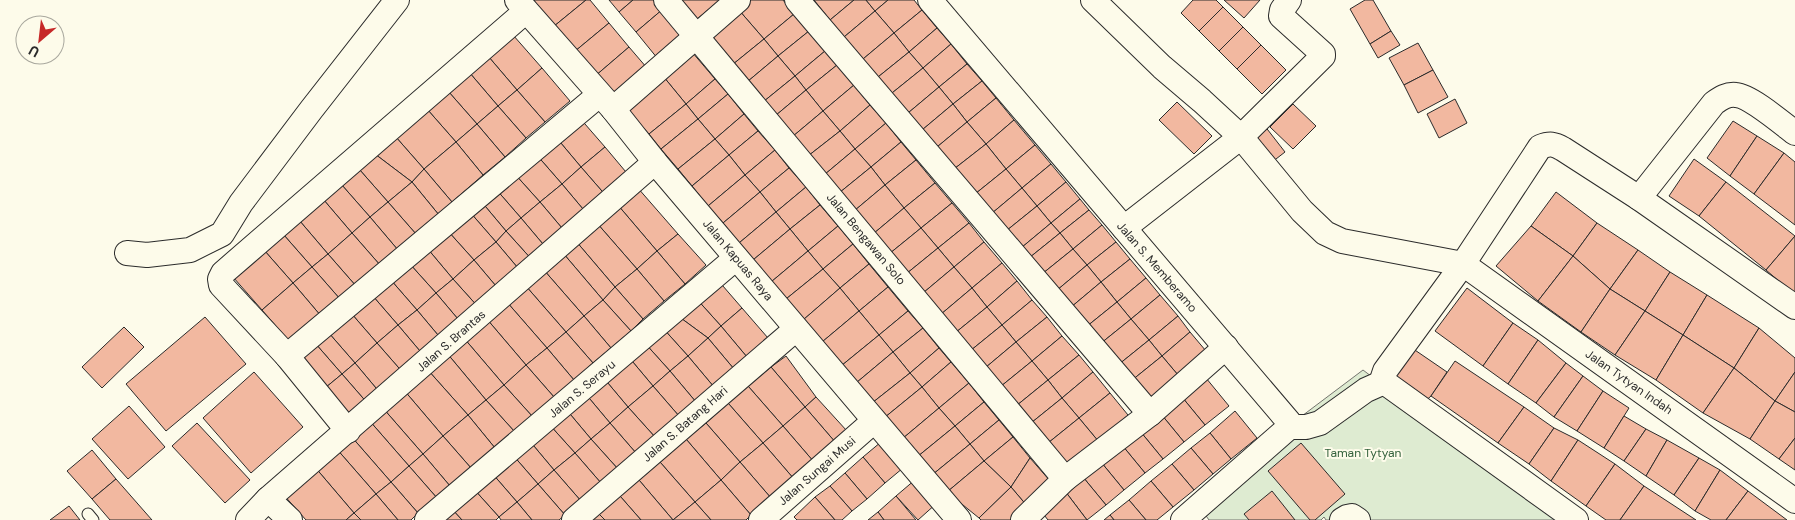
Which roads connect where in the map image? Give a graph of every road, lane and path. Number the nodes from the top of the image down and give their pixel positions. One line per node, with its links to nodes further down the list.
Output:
1 (397, 0): 16 (street)
2 (666, 0): 9 (street, Jalan Bengawan Solo)
3 (738, 0): 9 (street)
4 (797, 0): 24 (street)
5 (930, 0): 15 (street, Jalan S. Memberamo)
6 (1093, 0): 12 (street)
7 (1289, 0): 12 (street)
8 (522, 6): 10 (street, Jalan Kapuas Raya); 22 (street)
9 (696, 36): 10 (street); 28 (street, Jalan Bengawan Solo)
10 (606, 102): 13 (street, Jalan Kapuas Raya); 22 (street)
11 (1795, 133): 14 (street)
12 (1241, 137): 15 (street); 18 (street)
13 (655, 162): 17 (street, Jalan Kapuas Raya); 27 (street, Jalan S. Brantas)
14 (1639, 198): 18 (street); 19 (street)
15 (1124, 228): 21 (street, Jalan S. Memberamo)
16 (127, 253)
17 (736, 258): 20 (street, Jalan Kapuas Raya); 34 (street, Jalan S. Serayu)
18 (1463, 264): 23 (street); 30 (street, Jalan Tytyan Indah)
19 (1795, 307)
20 (796, 329): 25 (street, Jalan Kapuas Raya); 35 (street, Jalan S. Batang Hari)
21 (1226, 347): 24 (street); 26 (street, Jalan S. Memberamo)
22 (287, 356): 27 (street)
23 (1375, 386): 26 (street); 41 (street)
24 (1150, 414): 28 (street)
25 (874, 421): 31 (street, Jalan Kapuas Raya); 36 (street, Jalan Sungai Musi)
26 (1290, 427): 38 (street)
27 (348, 430): 29 (street, Jalan S. Brantas)
28 (1065, 479): 37 (street)
29 (268, 499): 32 (street, Jalan S. Brantas); 33 (street)
30 (1795, 500)
31 (954, 518)
32 (248, 520)
33 (290, 520)
34 (427, 520)
35 (574, 520)
36 (761, 520)
37 (1023, 520)
38 (1184, 520)
39 (1342, 520): 40 (street)
40 (1358, 520)
41 (1576, 520)

